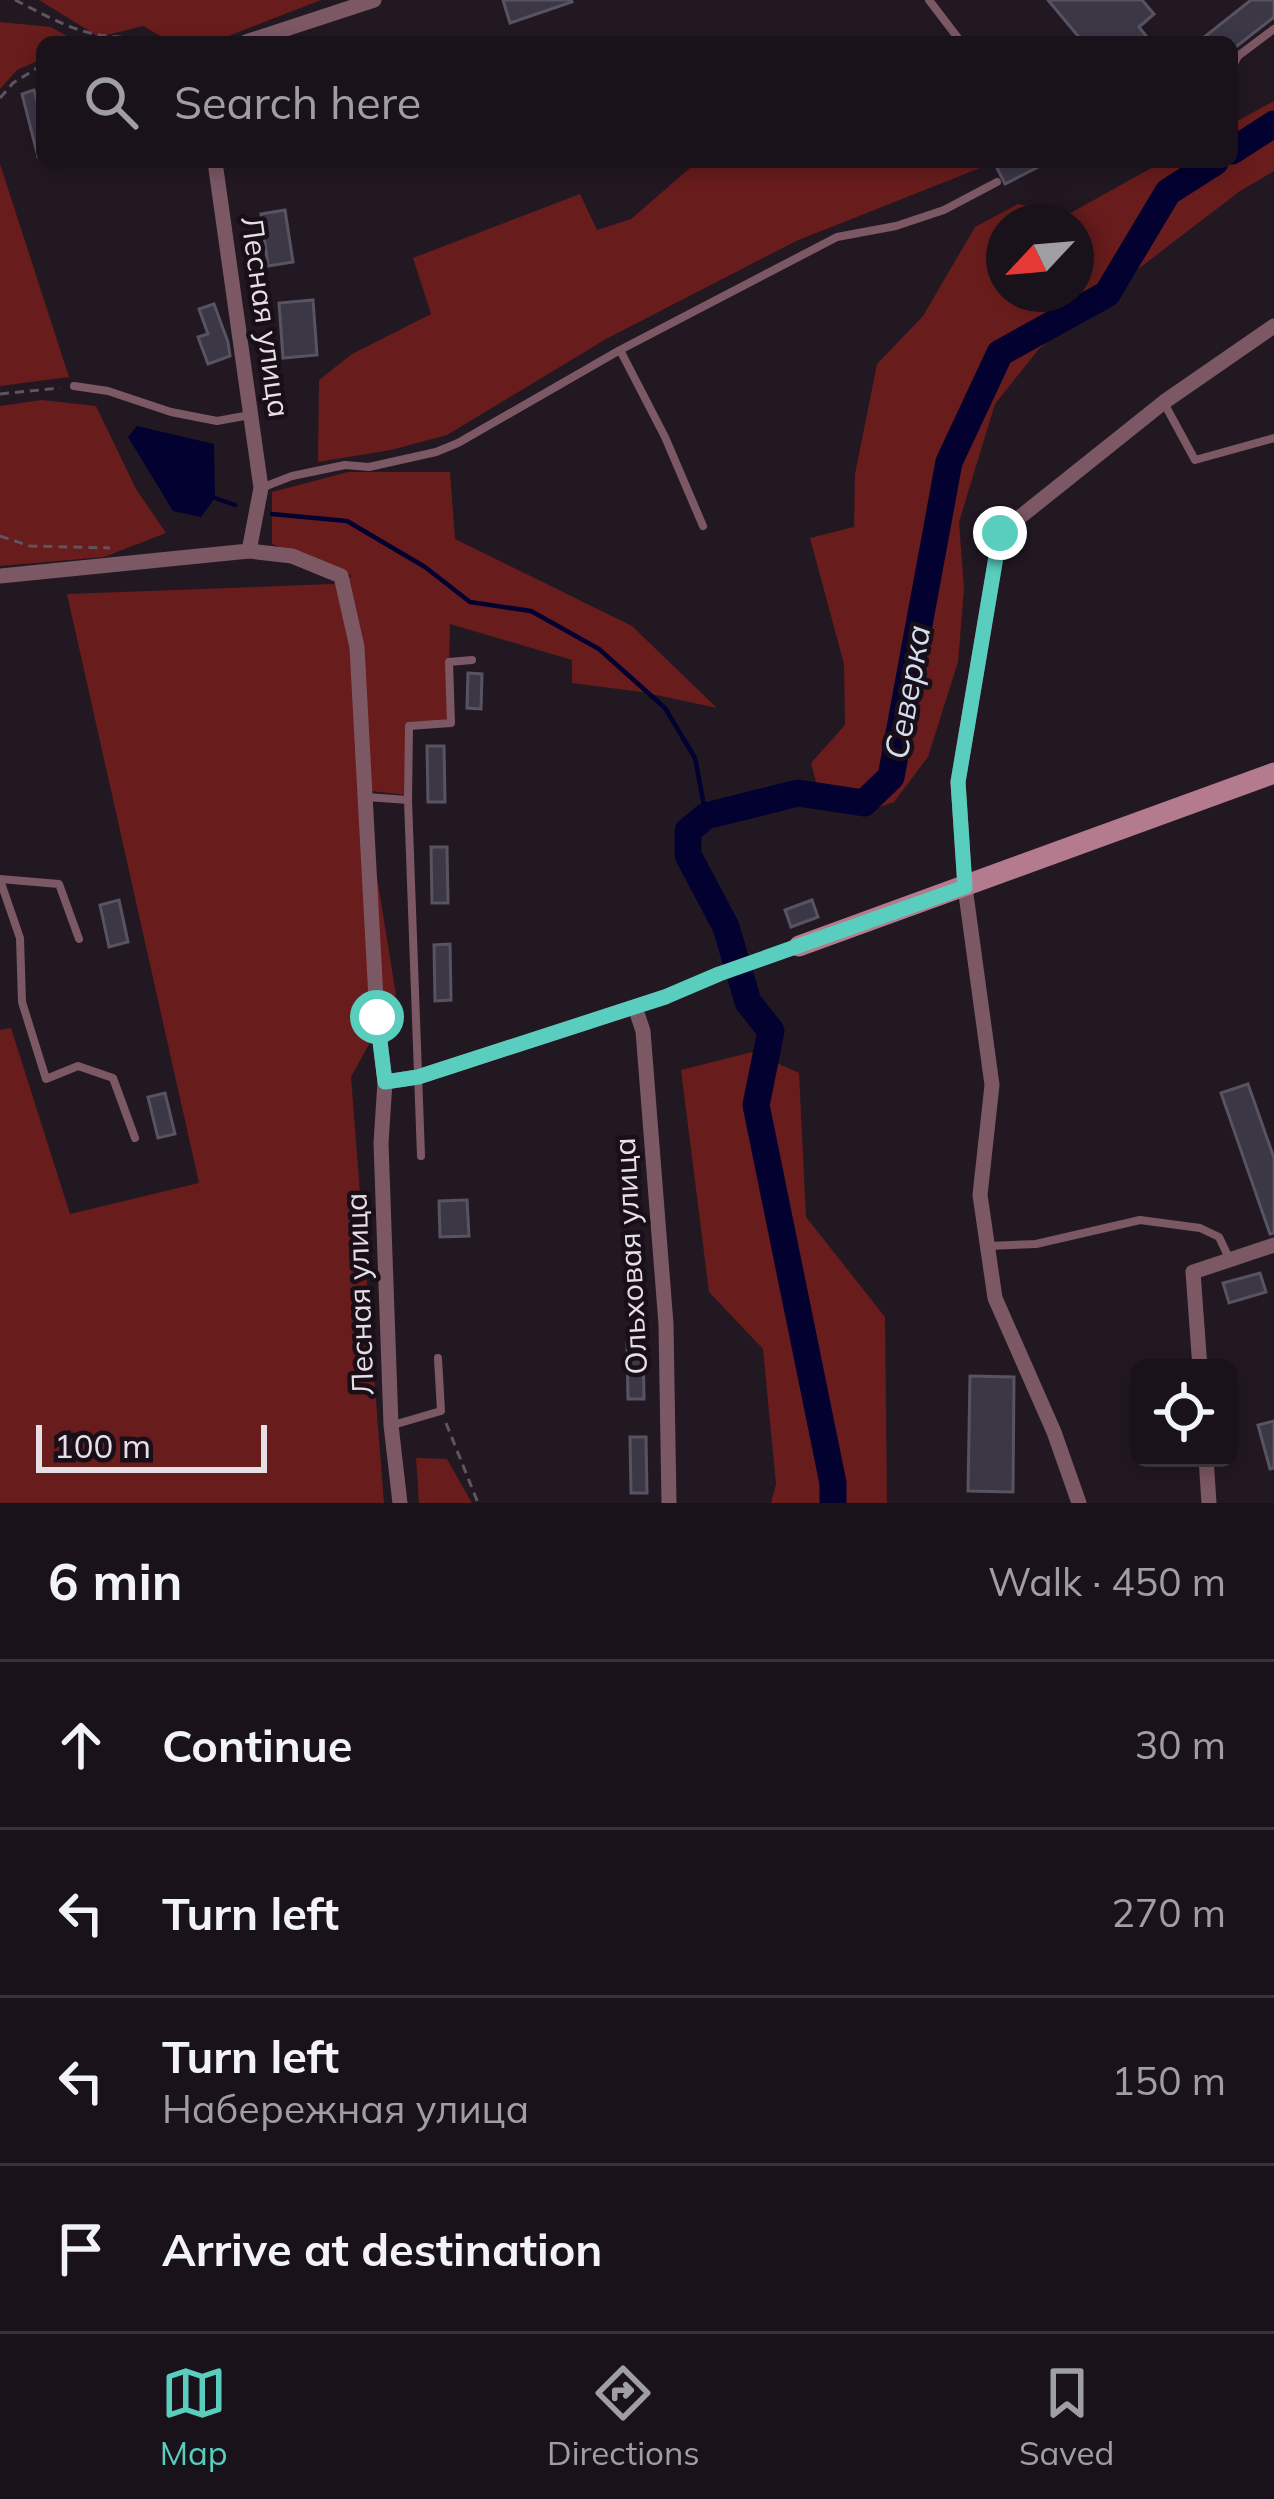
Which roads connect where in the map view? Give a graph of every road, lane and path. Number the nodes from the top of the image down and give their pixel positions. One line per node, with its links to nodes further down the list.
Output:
1 (15, 0): 5 (path)
2 (374, 0): 7 (street)
3 (929, 0): 8 (lane)
4 (1274, 29): 9 (lane)
5 (104, 36): 6 (path)
6 (133, 36)
7 (265, 36)
8 (956, 36)
9 (1238, 56)
10 (36, 69): 11 (path)
11 (0, 98)
12 (216, 168): 19 (street, Лесная улица)
13 (997, 182): 15 (lane)
14 (1274, 326): 18 (street)
15 (620, 350): 21 (lane); 22 (lane)
16 (74, 386): 17 (path); 19 (lane)
17 (0, 394)
18 (1164, 402): 20 (lane); 30 (street)
19 (252, 415): 21 (street, Лесная улица)
20 (1274, 438)
21 (260, 488): 23 (street, Лесная улица)
22 (703, 526)
23 (249, 551): 24 (street); 27 (street, Лесная улица)
24 (0, 576)
25 (472, 660): 28 (lane)
26 (1274, 773): 30 (street)
27 (365, 797): 28 (lane); 36 (street, Лесная улица)
28 (408, 800): 35 (lane)
29 (0, 880): 31 (lane); 37 (lane)
30 (965, 887): 32 (street); 40 (street)
31 (79, 939)
32 (800, 946): 33 (path)
33 (665, 997): 34 (street)
34 (635, 1007): 35 (street); 49 (street, Ольховая улица)
35 (418, 1077): 36 (street); 38 (lane)
36 (385, 1082): 45 (street, Лесная улица)
37 (135, 1138)
38 (421, 1156)
39 (1274, 1245): 41 (street)
40 (988, 1246): 41 (lane); 50 (street)
41 (1229, 1259): 43 (street)
42 (438, 1358): 44 (lane)
43 (1199, 1359)
44 (441, 1411): 45 (lane); 48 (path)
45 (391, 1426): 47 (street, Лесная улица)
46 (1207, 1467): 51 (street)
47 (400, 1503)
48 (478, 1503)
49 (669, 1503)
50 (1079, 1503)
51 (1209, 1503)

